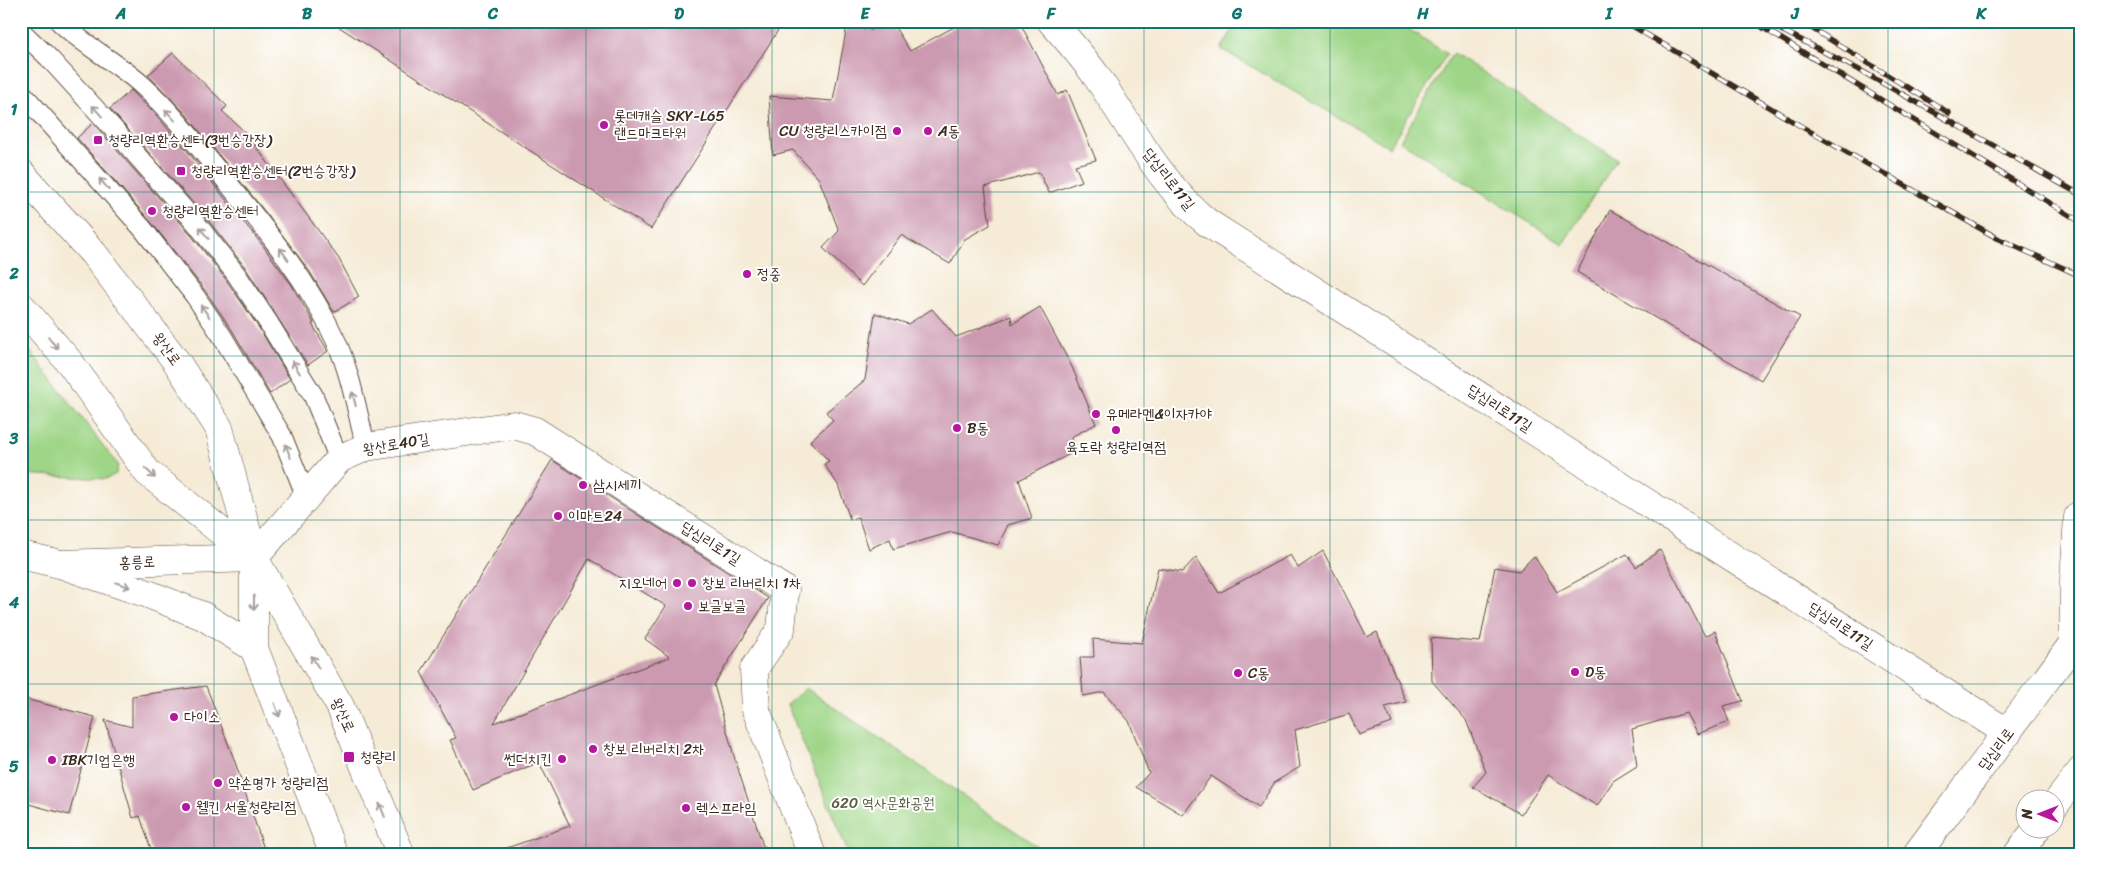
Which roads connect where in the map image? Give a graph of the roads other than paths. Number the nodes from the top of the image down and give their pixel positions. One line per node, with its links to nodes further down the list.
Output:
1 (59, 21): 8 (lane, one-way to 1)
2 (1050, 21): 18 (main road, 답십리로11길)
3 (21, 31): 9 (lane, one-way to 3)
4 (21, 92): 10 (lane, one-way to 4)
5 (21, 173): 13 (main road, 왕산로)
6 (21, 306): 13 (main road, 왕산로, one-way to 13)
7 (523, 426): 8 (main road, 왕산로40길); 24 (main road, 답십리로1길)
8 (366, 447): 9 (main road, 왕산로40길)
9 (339, 459): 10 (main road, 왕산로40길)
10 (306, 496): 13 (main road, 왕산로40길)
11 (2081, 514): 15 (main road, 답십리로)
12 (21, 555): 14 (main road, 홍릉로)
13 (254, 558): 14 (main road, 홍릉로); 17 (main road, 왕산로, one-way to 17); 23 (main road, 왕산로, one-way to 13)
14 (60, 564): 17 (main road, one-way to 17)
15 (2077, 575): 16 (main road, 답십리로)
16 (2078, 641): 18 (main road, 답십리로)
17 (254, 648): 22 (main road, 왕산로, one-way to 22)
18 (2008, 733): 25 (main road, 답십리로)
19 (2081, 771): 20 (main road)
20 (2064, 793)
21 (2030, 838): 26 (main road)
22 (334, 855)
23 (401, 855)
24 (812, 855)
25 (1916, 855)
26 (2017, 855)

